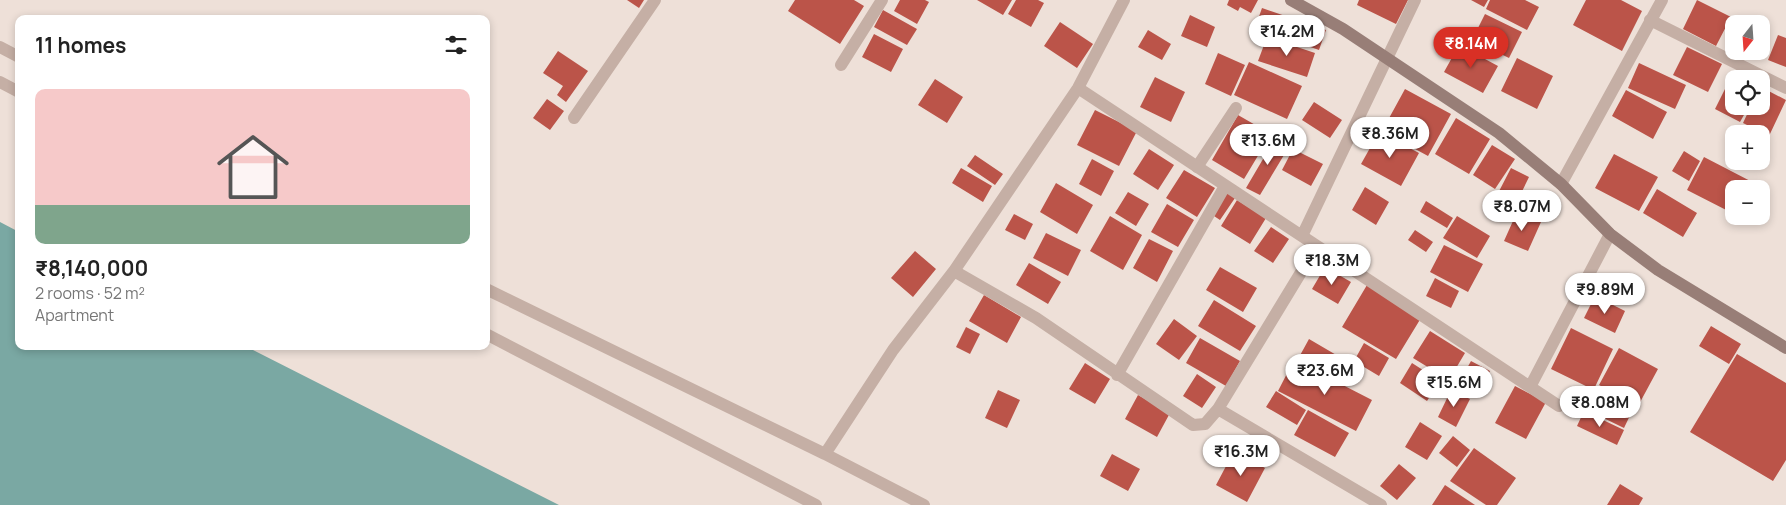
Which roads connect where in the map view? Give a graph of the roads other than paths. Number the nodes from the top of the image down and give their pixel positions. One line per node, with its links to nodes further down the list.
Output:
1 (655, 0): 17 (street)
2 (882, 0): 11 (street)
3 (1124, 0): 13 (street)
4 (1291, 0): 10 (main road)
5 (1415, 0): 10 (street)
6 (1662, 0): 7 (street)
7 (1650, 20): 14 (street); 19 (street)
8 (0, 47): 9 (street)
9 (15, 55)
10 (1388, 60): 19 (main road); 22 (street)
11 (841, 65)
12 (0, 82): 15 (street)
13 (1078, 88): 18 (street); 24 (street)
14 (1786, 88)
15 (15, 90)
16 (1236, 108): 18 (street)
17 (574, 118)
18 (1197, 167): 20 (street)
19 (1561, 184): 21 (main road)
20 (1225, 186): 22 (street); 28 (street)
21 (1610, 234): 27 (main road); 29 (street)
22 (1302, 236): 23 (street)
23 (1317, 246): 29 (street); 31 (street)
24 (954, 271): 28 (street); 32 (street)
25 (490, 291): 32 (street)
26 (490, 336): 33 (street)
27 (1786, 348)
28 (1117, 375): 31 (street)
29 (1530, 387): 30 (street)
30 (1559, 406)
31 (1218, 409): 35 (street)
32 (825, 454): 34 (street)
33 (816, 505)
34 (924, 505)
35 (1381, 505)

